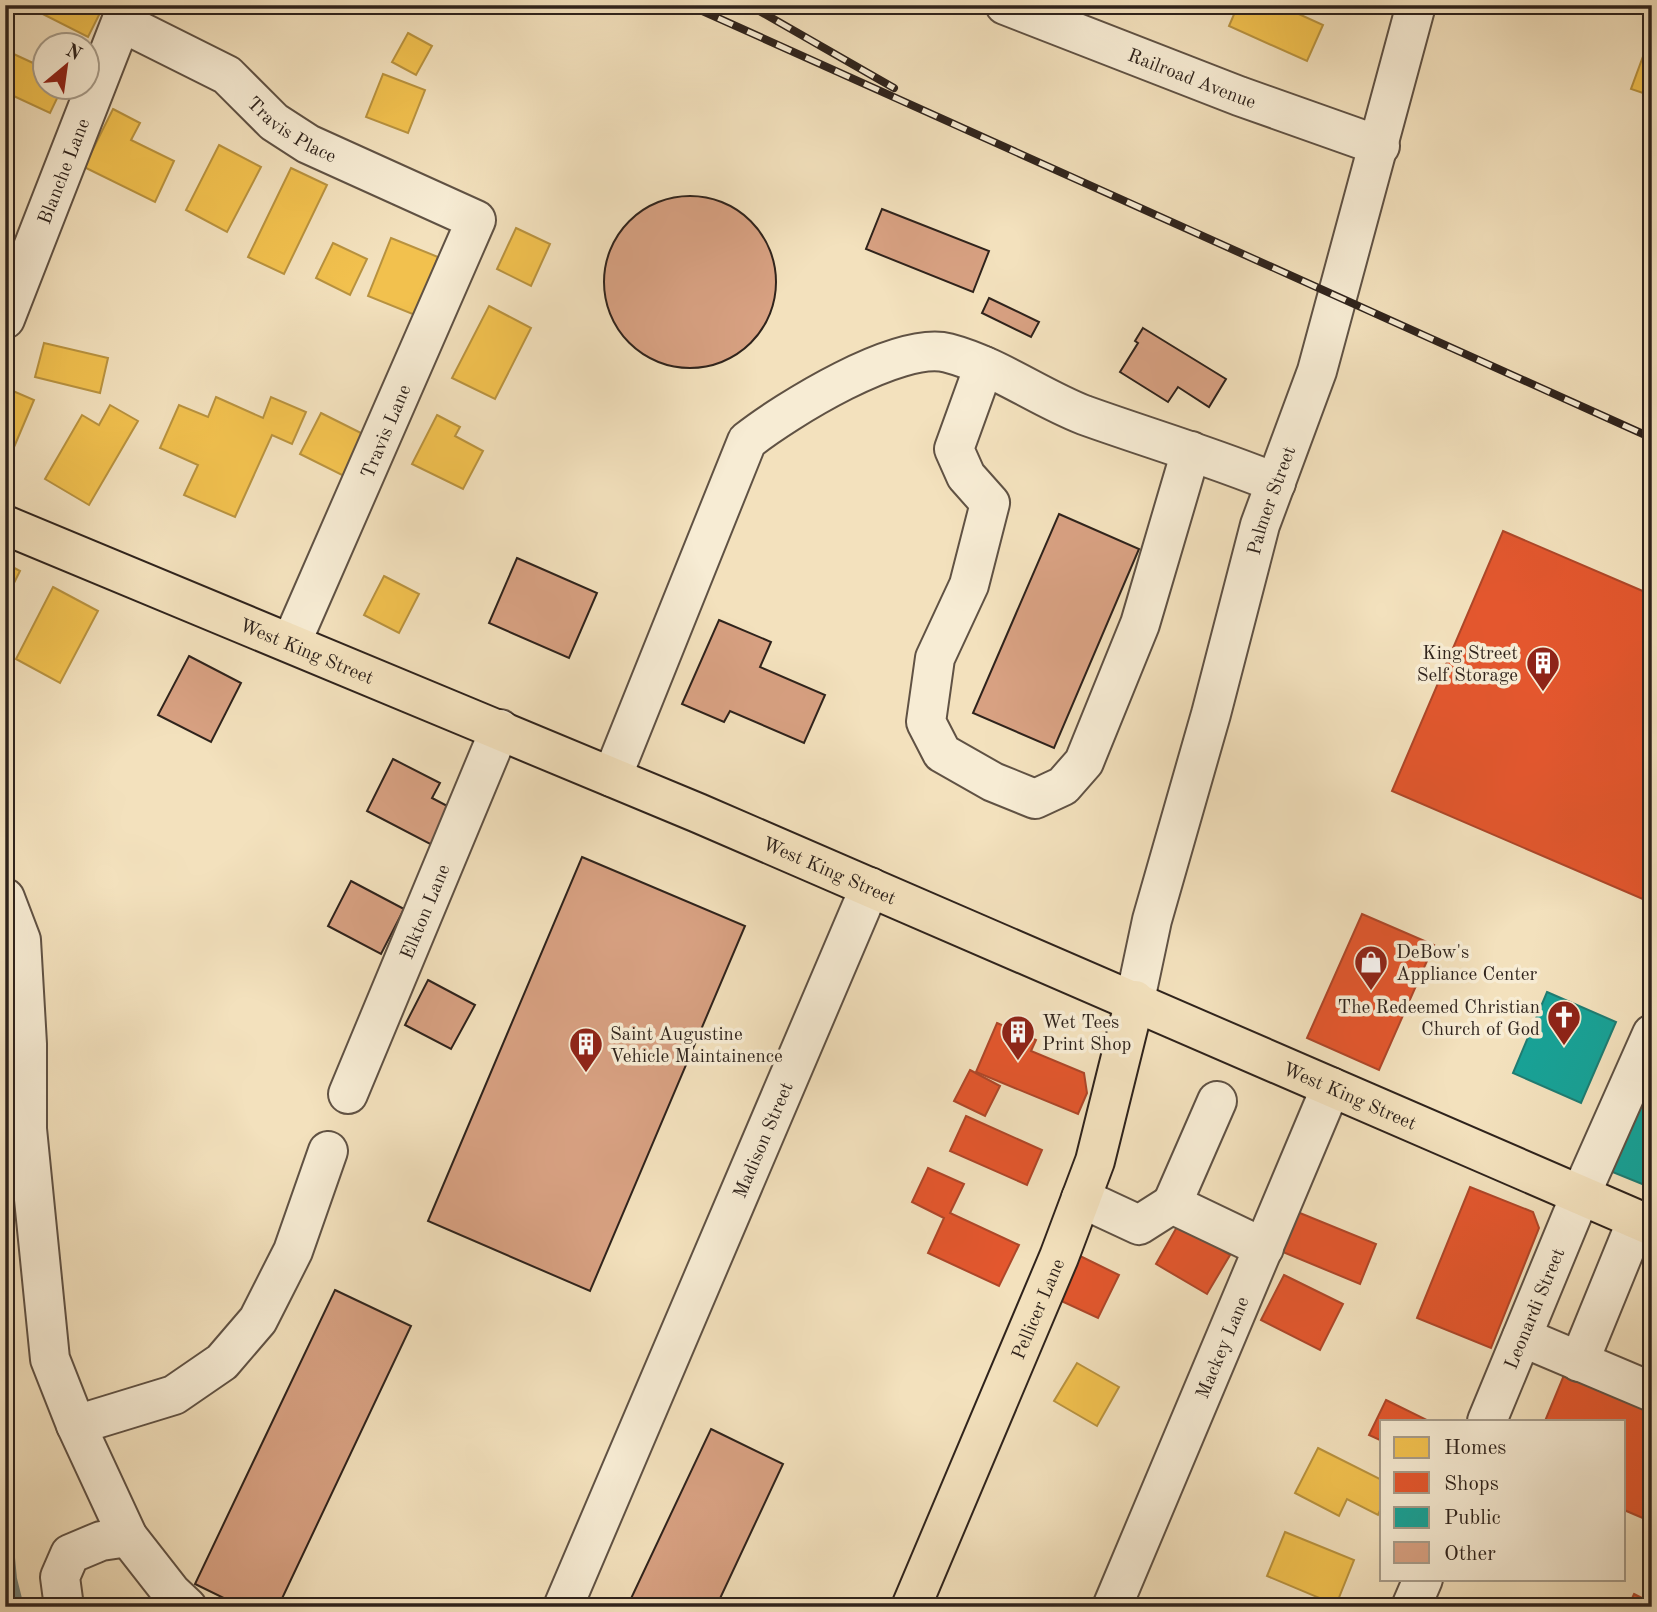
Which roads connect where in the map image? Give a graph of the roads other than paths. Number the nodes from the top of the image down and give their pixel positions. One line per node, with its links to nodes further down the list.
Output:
1 (1005, 5): 4 (street, Railroad Avenue)
2 (1416, 5): 4 (street, Palmer Street)
3 (121, 22): 5 (street, Travis Place); 6 (street, Blanche Lane)
4 (1380, 146): 9 (street, Palmer Street)
5 (476, 220): 11 (street, Travis Lane)
6 (5, 319)
7 (984, 366): 8 (street); 8 (street); 13 (street)
8 (1191, 451): 9 (street)
9 (1276, 483): 16 (street, Palmer Street)
10 (5, 525): 11 (main road, West King Street)
11 (292, 642): 12 (main road, West King Street)
12 (500, 729): 13 (main road, West King Street); 19 (street, Elkton Lane)
13 (611, 777): 14 (main road, West King Street)
14 (870, 887): 16 (main road, West King Street); 36 (street, Madison Street)
15 (5, 898): 31 (street)
16 (1135, 1000): 18 (main road, West King Street); 23 (main road, Pellicer Lane)
17 (1652, 1034): 22 (street, Leonardi Street)
18 (1331, 1087): 22 (main road, West King Street); 26 (street, Mackey Lane)
19 (348, 1094)
20 (1217, 1101): 24 (street)
21 (328, 1151): 31 (street)
22 (1580, 1196): 25 (main road, West King Street); 27 (street, Leonardi Street)
23 (1081, 1198): 24 (street); 37 (main road, Pellicer Lane)
24 (1172, 1204): 26 (street)
25 (1645, 1223): 28 (street)
26 (1264, 1248): 38 (street, Mackey Lane)
27 (1522, 1337): 28 (street); 30 (street, Leonardi Street)
28 (1579, 1362): 29 (street)
29 (1652, 1392)
30 (1488, 1420)
31 (76, 1425): 32 (street)
32 (128, 1537): 34 (street); 35 (street)
33 (1423, 1580): 39 (street)
34 (64, 1607)
35 (187, 1607)
36 (563, 1607)
37 (911, 1607)
38 (1112, 1607)
39 (1411, 1607)

